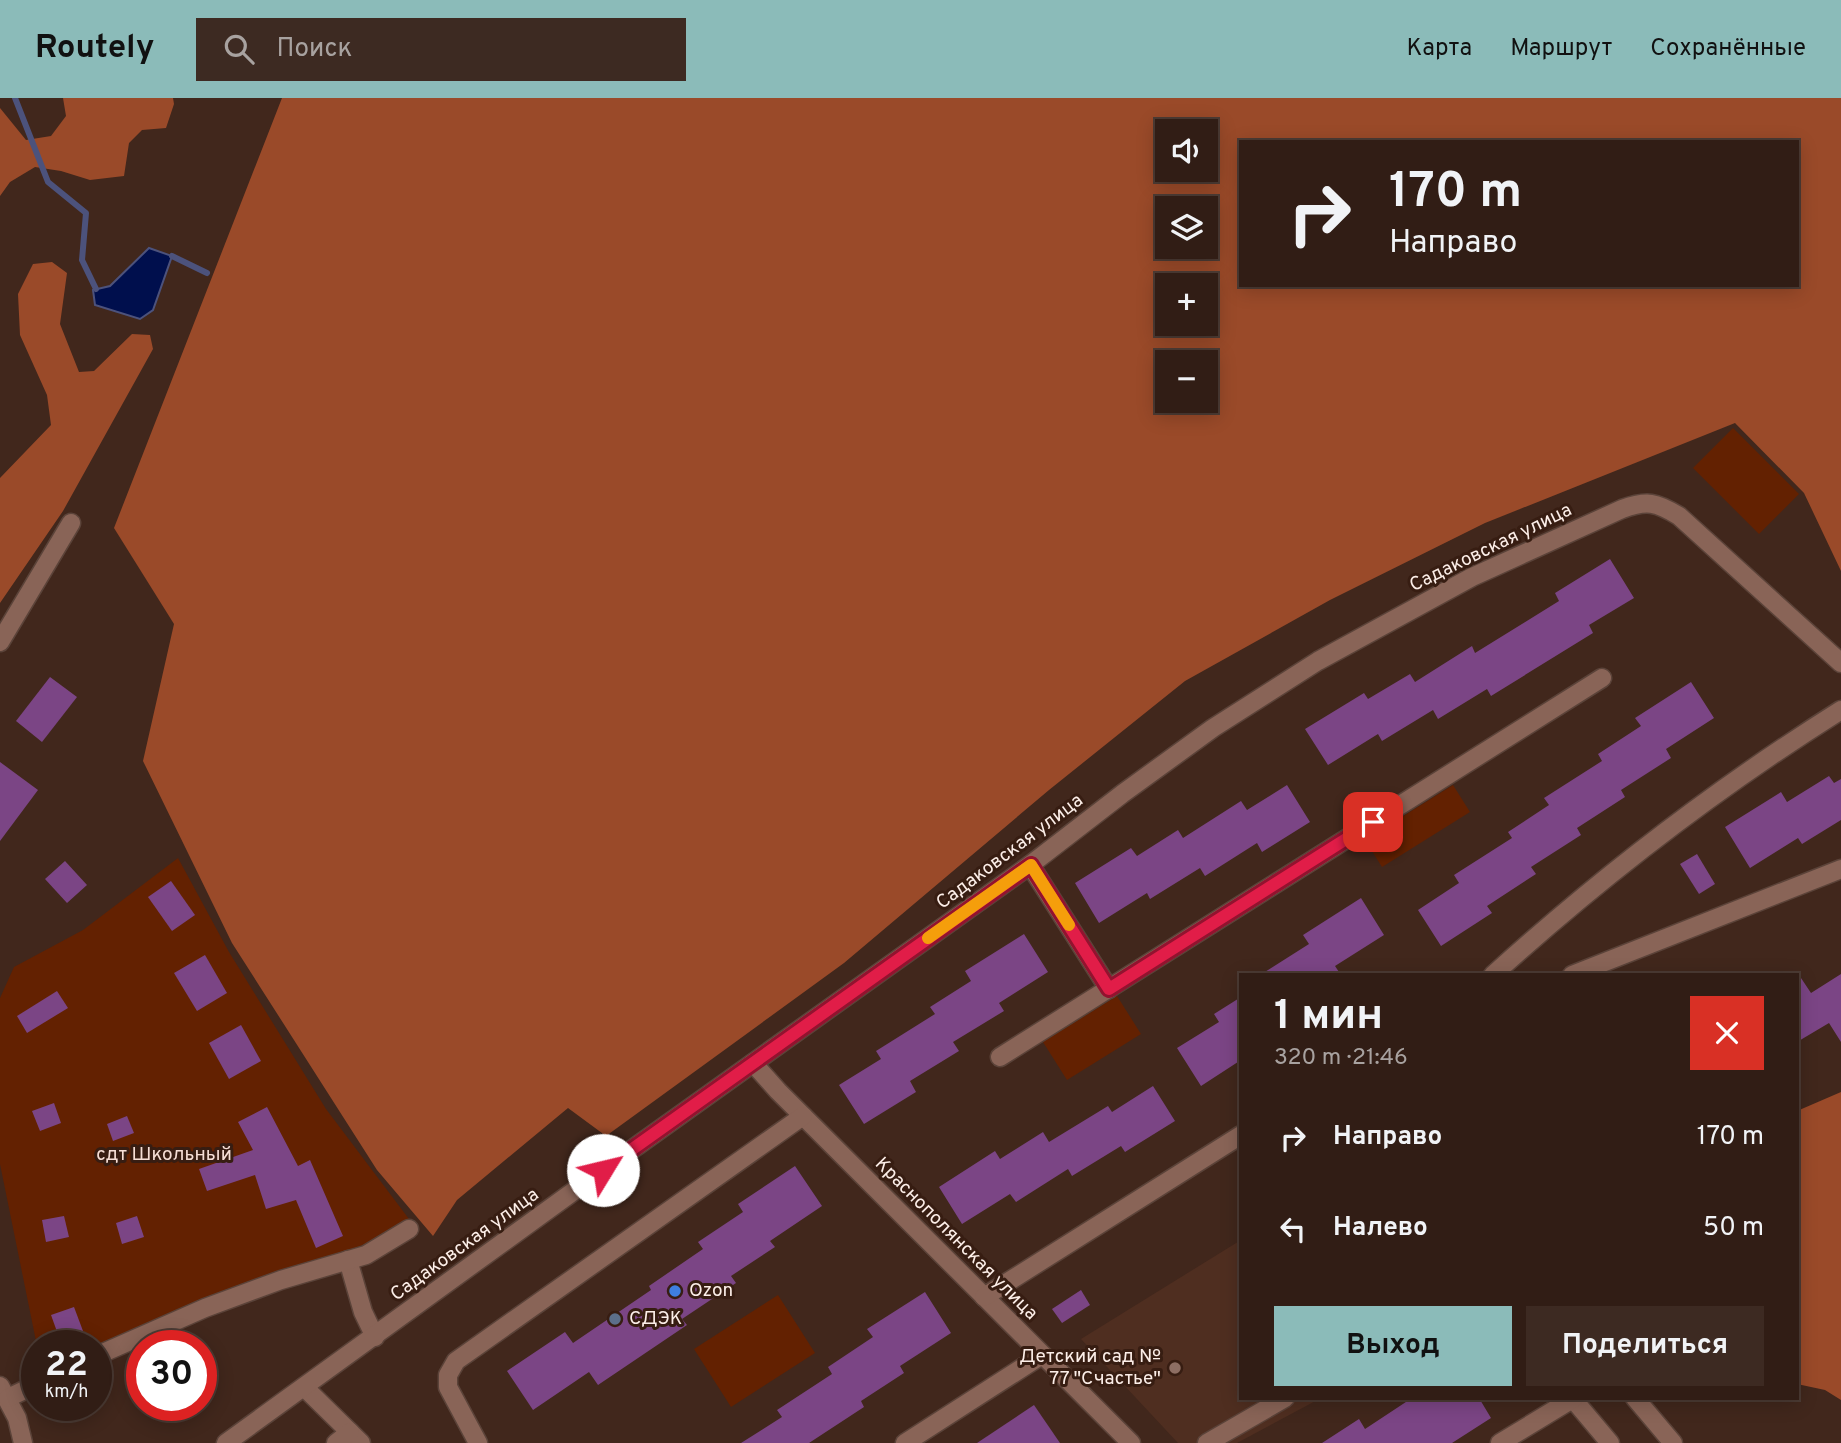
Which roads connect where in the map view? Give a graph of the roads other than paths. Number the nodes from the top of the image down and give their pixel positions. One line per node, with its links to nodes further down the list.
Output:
1 (71, 523): 2 (street)
2 (0, 642)
3 (1841, 663): 6 (street, Садаковская улица)
4 (1602, 678): 10 (street)
5 (1841, 710): 8 (street)
6 (1031, 865): 10 (street); 12 (street, Садаковская улица)
7 (1841, 869): 9 (street)
8 (1495, 973)
9 (1577, 973)
10 (1109, 989): 11 (street)
11 (1000, 1057)
12 (753, 1063): 13 (street, Краснополянская улица); 18 (street, Садаковская улица)
13 (803, 1116): 17 (street, Краснополянская улица); 30 (street)
14 (1238, 1143): 17 (street)
15 (409, 1229): 16 (street)
16 (348, 1260): 18 (street); 19 (street)
17 (984, 1297): 20 (street, Краснополянская улица)
18 (375, 1336): 21 (street, Садаковская улица)
19 (112, 1349)
20 (1042, 1355): 31 (street); 32 (street, Краснополянская улица)
21 (304, 1387): 27 (street); 29 (street, Садаковская улица)
22 (4, 1392): 28 (street)
23 (1282, 1400): 33 (street)
24 (1572, 1400): 34 (street)
25 (1575, 1400): 35 (street)
26 (1637, 1400): 36 (street)
27 (349, 1440)
28 (23, 1443)
29 (226, 1443)
30 (478, 1443)
31 (905, 1443)
32 (1131, 1443)
33 (1207, 1443)
34 (1500, 1443)
35 (1610, 1443)
36 (1673, 1443)

